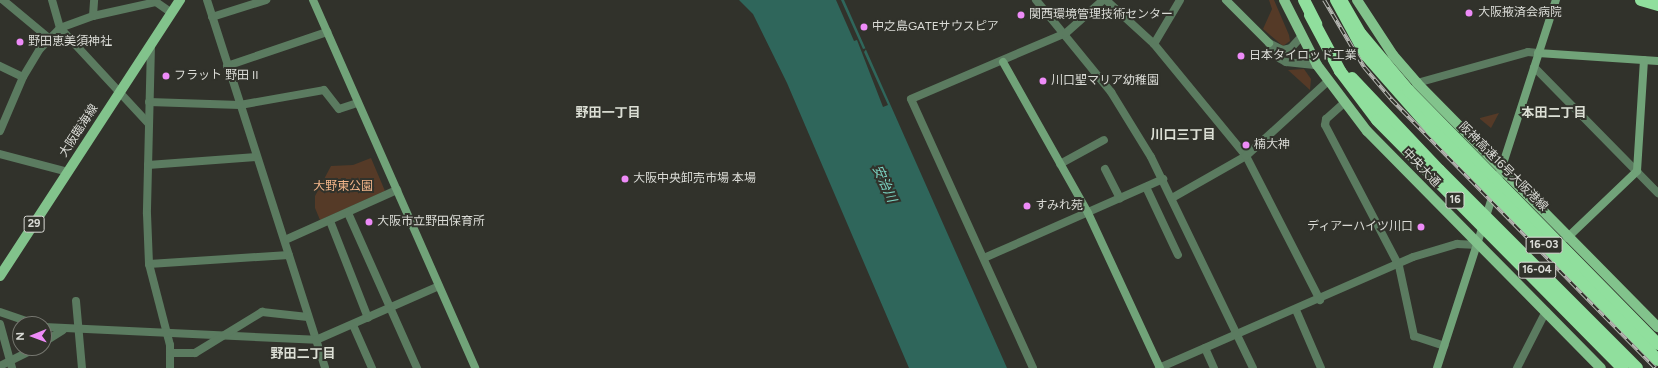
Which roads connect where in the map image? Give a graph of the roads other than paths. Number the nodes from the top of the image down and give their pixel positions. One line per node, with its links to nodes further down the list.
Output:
1 (3, 0): 30 (street)
2 (52, 0): 26 (street)
3 (94, 0): 24 (street)
4 (180, 0): 22 (main road, 大阪臨海線 / 29)
5 (207, 0): 25 (street)
6 (266, 0): 25 (street)
7 (313, 0): 27 (street)
8 (1036, 0): 28 (street)
9 (1103, 0): 28 (street)
10 (1106, 0): 32 (street)
11 (1180, 0): 32 (street)
12 (1226, 0): 31 (street)
13 (1284, 0): 29 (main road, 中央大通)
14 (1304, 0): 23 (highway, 16)
15 (1336, 0): 106 (highway, 16-03, bridge)
16 (1340, 0): 101 (highway, 阪神高速16号大阪港線, bridge)
17 (1357, 0): 44 (main road)
18 (1556, 0): 34 (street)
19 (1641, 0): 21 (highway)
20 (156, 1): 22 (street); 24 (street)
21 (1658, 5)
22 (172, 13): 33 (main road, 大阪臨海線 / 29)
23 (1310, 15): 123 (highway, 16, bridge); 124 (highway, 16-04, bridge)
24 (93, 16): 26 (street)
25 (212, 17): 40 (street)
26 (60, 28): 30 (street); 45 (street)
27 (327, 32): 40 (street); 47 (street)
28 (1066, 33): 37 (street); 62 (street)
29 (1301, 37): 31 (street); 38 (main road, 中央大通)
30 (50, 38): 42 (street)
31 (1269, 43): 38 (street)
32 (1154, 44): 54 (street)
33 (151, 45): 45 (main road, 大阪臨海線 / 29); 46 (street)
34 (1538, 54): 35 (street); 41 (street); 44 (street)
35 (1644, 60): 36 (street); 60 (street)
36 (1658, 61)
37 (1003, 62): 56 (street); 76 (street)
38 (1316, 65): 43 (main road, 中央大通)
39 (0, 66): 42 (street)
40 (228, 66): 49 (street)
41 (1534, 67): 58 (street); 60 (street)
42 (23, 77): 51 (street)
43 (1327, 82): 48 (main road, 中央大通); 54 (street)
44 (1418, 83): 58 (main road)
45 (120, 92): 50 (street); 61 (main road, 大阪臨海線 / 29)
46 (149, 102): 49 (street); 50 (street)
47 (358, 103): 49 (street); 64 (street)
48 (1344, 103): 73 (main road, 中央大通); 78 (street)
49 (240, 105): 55 (street)
50 (148, 123): 57 (street)
51 (0, 131)
52 (1104, 140): 56 (street)
53 (0, 154): 61 (street)
54 (1246, 156): 67 (street); 81 (street)
55 (257, 157): 57 (street); 72 (street)
56 (1060, 164): 69 (street)
57 (148, 165): 77 (street)
58 (1501, 168): 71 (main road); 73 (street)
59 (1105, 169): 66 (street)
60 (1637, 171): 65 (street); 71 (street)
61 (68, 172): 79 (main road, 大阪臨海線 / 29)
62 (1163, 179): 63 (street); 67 (street)
63 (1146, 187): 66 (street); 75 (street)
64 (397, 190): 68 (street); 80 (street)
65 (1658, 193)
66 (1120, 198): 69 (street)
67 (1172, 198): 96 (street)
68 (348, 213): 70 (street); 83 (street)
69 (1088, 213): 76 (street); 116 (street)
70 (330, 221): 72 (street); 89 (street)
71 (1568, 238): 92 (main road)
72 (284, 240): 74 (street)
73 (1478, 245): 78 (street); 85 (main road, 中央大通); 102 (street)
74 (289, 256): 77 (street); 88 (street)
75 (1178, 256)
76 (984, 258): 115 (street)
77 (150, 264): 97 (street)
78 (1399, 266): 81 (street); 102 (street)
79 (1, 274)
80 (439, 286): 83 (street); 114 (street)
81 (1320, 300): 84 (street)
82 (76, 301): 95 (street)
83 (390, 308): 89 (street); 113 (street)
84 (1296, 310): 96 (street); 119 (street)
85 (1546, 311): 121 (street); 122 (main road, 中央大通)
86 (0, 312): 87 (street)
87 (12, 316)
88 (308, 317): 99 (street); 100 (street)
89 (368, 318): 91 (street)
90 (0, 324): 107 (street)
91 (353, 325): 100 (street); 112 (street)
92 (1658, 327)
93 (52, 328): 94 (street)
94 (63, 330): 95 (street); 98 (street)
95 (76, 330): 97 (street); 109 (street)
96 (1237, 334): 103 (street); 118 (street)
97 (167, 336): 99 (street); 104 (street)
98 (52, 337)
99 (223, 337): 100 (street); 104 (street)
100 (316, 340): 111 (street)
101 (1658, 344)
102 (1444, 346): 120 (street)
103 (1205, 348): 116 (street); 117 (street)
104 (170, 353): 110 (street)
105 (24, 356): 107 (street)
106 (1658, 360)
107 (11, 365): 108 (street)
108 (0, 366)
109 (82, 368)
110 (170, 368)
111 (325, 368)
112 (372, 368)
113 (417, 368)
114 (475, 368)
115 (1033, 368)
116 (1159, 368)
117 (1214, 368)
118 (1252, 368)
119 (1321, 368)
120 (1437, 368)
121 (1518, 368)
122 (1601, 368)
123 (1622, 368)
124 (1638, 368)

